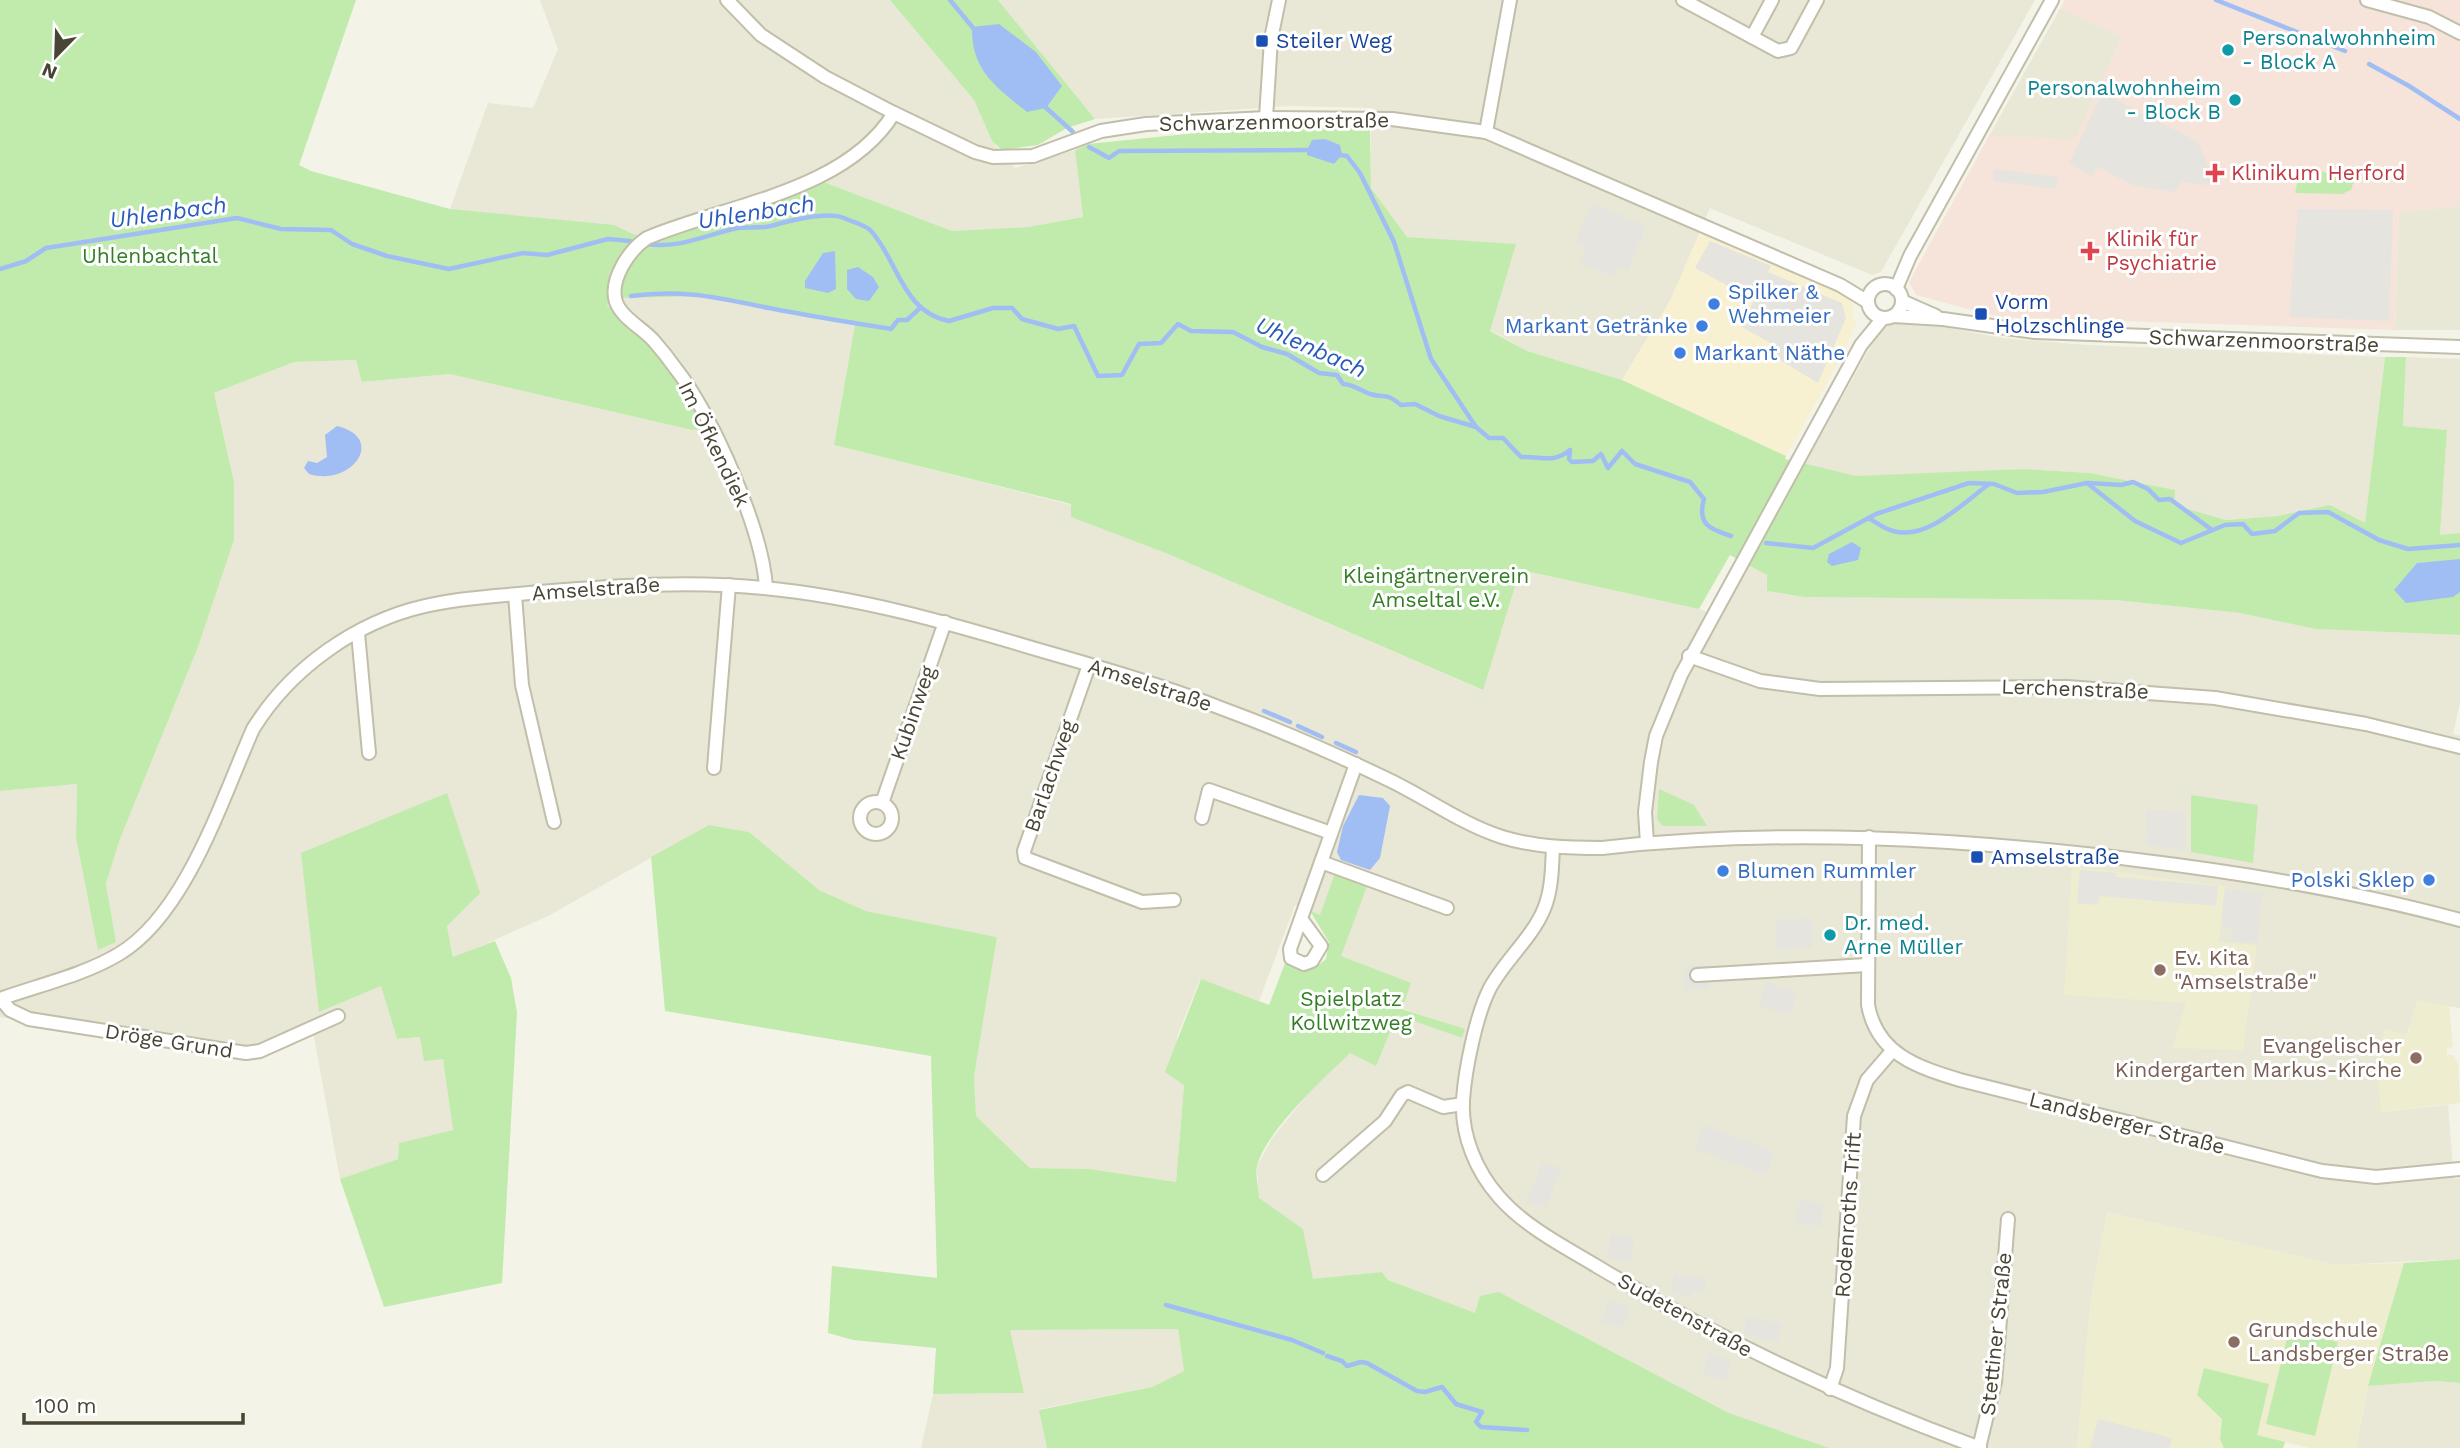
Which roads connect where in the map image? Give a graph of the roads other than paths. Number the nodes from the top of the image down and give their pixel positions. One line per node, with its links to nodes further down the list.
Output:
1 (727, 0): 11 (street, Schwarzenmoorstraße)
2 (1279, 0): 12 (street)
3 (1510, 0): 13 (street)
4 (1684, 0): 10 (street)
5 (1772, 0): 10 (street)
6 (1817, 0): 10 (street)
7 (2052, 0): 14 (street)
8 (2367, 0): 9 (street)
9 (2460, 33)
10 (1752, 37)
11 (894, 113): 12 (street, Schwarzenmoorstraße); 22 (street, Im Öfkendiek)
12 (1266, 118): 13 (street, Schwarzenmoorstraße)
13 (1486, 132): 16 (street, Schwarzenmoorstraße)
14 (1910, 256): 15 (street); 16 (street)
15 (1899, 295): 16 (street, Schwarzenmoorstraße); 17 (street); 18 (street, Schwarzenmoorstraße)
16 (1872, 297): 17 (street, Schwarzenmoorstraße); 19 (street)
17 (1888, 317): 18 (street, Schwarzenmoorstraße); 19 (street)
18 (1943, 319): 20 (street, Schwarzenmoorstraße)
19 (1861, 345): 26 (street)
20 (2460, 348)
21 (729, 585): 22 (street, Amselstraße); 23 (street, Amselstraße); 31 (street)
22 (766, 588): 24 (street, Amselstraße)
23 (515, 594): 25 (street, Amselstraße); 34 (street)
24 (945, 622): 27 (street, Amselstraße); 32 (street, Kubinweg)
25 (358, 633): 29 (street); 46 (street, Amselstraße)
26 (1689, 656): 28 (street, Lerchenstraße); 37 (street)
27 (1089, 664): 30 (street, Amselstraße); 40 (street, Barlachweg)
28 (2460, 747)
29 (369, 753)
30 (1356, 764): 35 (street); 38 (street, Amselstraße)
31 (714, 768)
32 (882, 803)
33 (1202, 818): 35 (street)
34 (554, 822)
35 (1331, 833): 39 (street)
36 (1869, 837): 37 (street, Amselstraße); 42 (street, Amselstraße); 44 (street, Landsberger Straße)
37 (1647, 843): 38 (street, Amselstraße)
38 (1553, 847): 49 (street, Sudetenstraße)
39 (1321, 862): 41 (street); 43 (street)
40 (1174, 900)
41 (1447, 908)
42 (2459, 917)
43 (1302, 920)
44 (1867, 965): 45 (street); 48 (street, Landsberger Straße)
45 (1697, 975)
46 (1, 999): 47 (street, Dröge Grund)
47 (338, 1016)
48 (1892, 1051): 50 (street, Landsberger Straße); 53 (street, Rodenroths Trift)
49 (1463, 1104): 51 (street); 53 (street, Sudetenstraße)
50 (2460, 1169)
51 (1323, 1175)
52 (2008, 1219): 54 (street, Stettiner Straße)
53 (1830, 1389): 54 (street, Sudetenstraße)
54 (1979, 1448)

